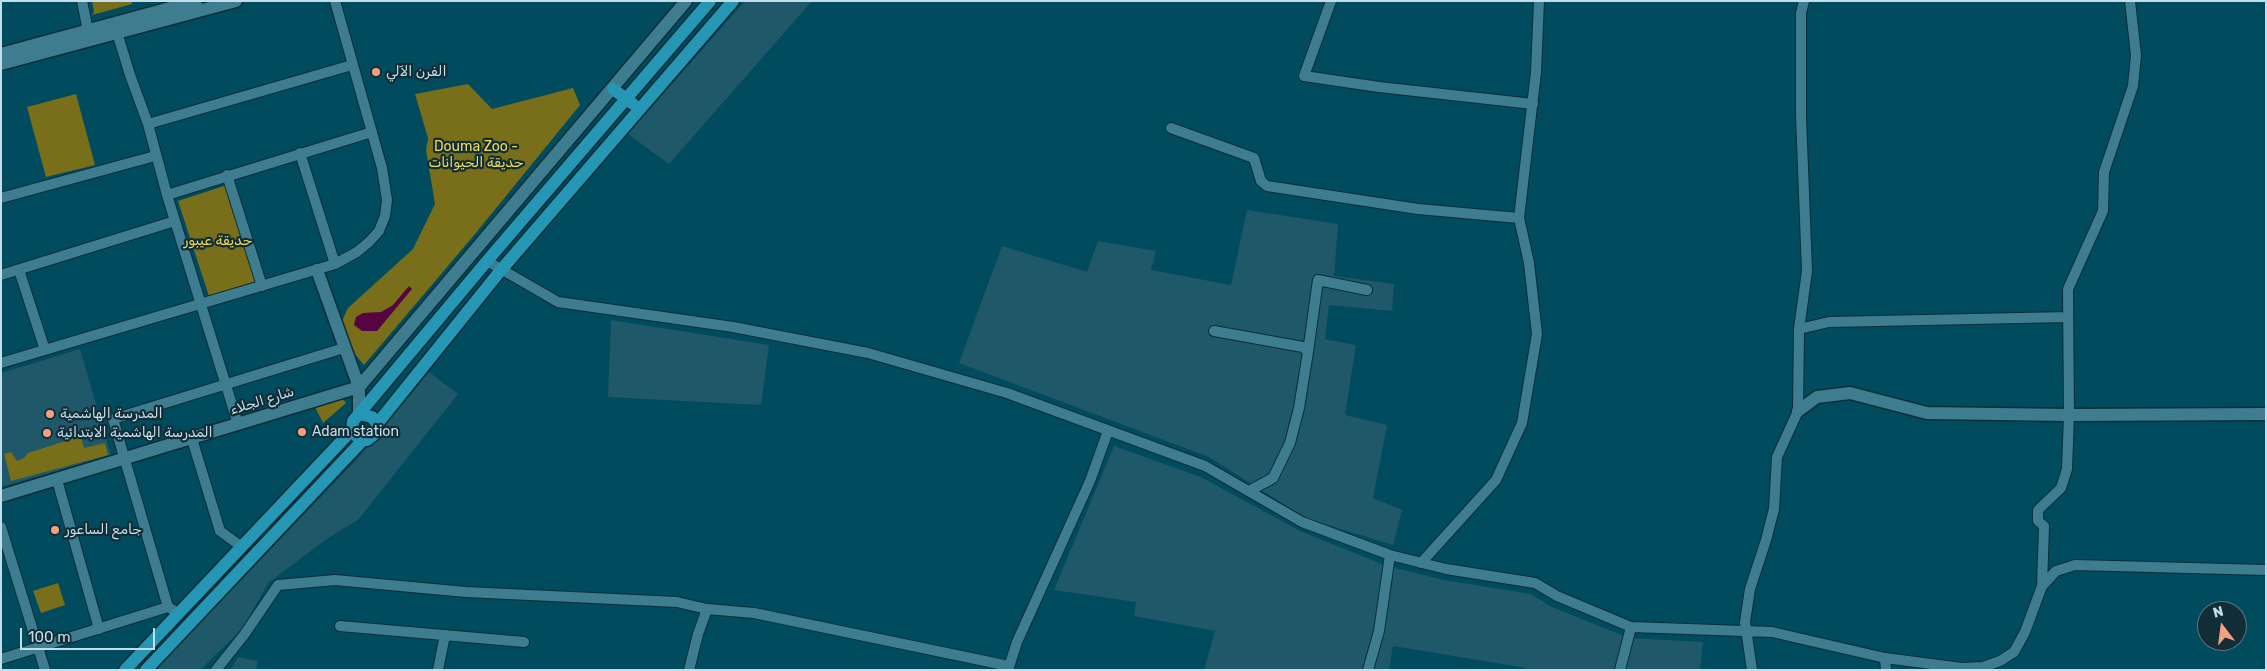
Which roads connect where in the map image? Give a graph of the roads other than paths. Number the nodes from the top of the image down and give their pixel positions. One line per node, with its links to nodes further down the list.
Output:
1 (82, 1): 13 (street)
2 (196, 1): 12 (street)
3 (236, 1): 12 (street)
4 (335, 1): 16 (street)
5 (686, 1): 17 (street)
6 (710, 1): 18 (main road)
7 (733, 1): 20 (main road)
8 (1331, 1): 19 (street)
9 (1539, 1): 19 (street)
10 (1804, 1): 41 (street)
11 (2130, 1): 40 (street)
12 (116, 28): 13 (street); 15 (street); 21 (street)
13 (88, 31): 14 (street)
14 (1, 54)
15 (1, 64)
16 (352, 65): 21 (street); 23 (street)
17 (613, 89): 18 (main road); 48 (street)
18 (628, 100): 20 (main road); 31 (main road)
19 (1533, 104): 29 (street)
20 (640, 108): 35 (main road)
21 (148, 124): 25 (street)
22 (1171, 128): 29 (street)
23 (372, 132): 24 (street); 32 (street)
24 (300, 153): 26 (street); 32 (street)
25 (155, 156): 27 (street); 28 (street)
26 (227, 175): 27 (street); 37 (street)
27 (167, 195): 30 (street)
28 (1, 198)
29 (1519, 218): 66 (street)
30 (175, 221): 33 (street); 39 (street)
31 (487, 262): 35 (street); 50 (main road)
32 (335, 264): 34 (street)
33 (19, 270): 36 (street); 44 (street)
34 (317, 270): 37 (street); 43 (street)
35 (501, 270): 54 (main road); 56 (street)
36 (1, 275)
37 (262, 286): 39 (street)
38 (1367, 290): 45 (street)
39 (201, 304): 44 (street); 47 (street)
40 (2068, 317): 41 (street); 52 (street)
41 (1799, 330): 49 (street)
42 (1214, 331): 45 (street)
43 (344, 348): 47 (street); 48 (street)
44 (45, 350): 46 (street)
45 (1308, 352): 61 (street)
46 (1, 363)
47 (224, 383): 53 (street); 59 (street)
48 (359, 387): 50 (street); 53 (street, شارع الجلاء)
49 (1798, 411): 52 (street); 75 (street)
50 (359, 414): 54 (main road); 55 (main road)
51 (2266, 414): 52 (street)
52 (2069, 415): 68 (street)
53 (238, 424): 57 (street, شارع الجلاء)
54 (377, 424): 58 (main road)
55 (352, 430): 58 (main road); 64 (main road)
56 (1108, 431): 61 (street); 81 (street)
57 (192, 439): 59 (street, شارع الجلاء); 64 (street)
58 (363, 440): 71 (main road)
59 (125, 458): 60 (street, شارع الجلاء); 70 (street)
60 (57, 480): 62 (street, شارع الجلاء); 74 (street)
61 (1249, 491): 65 (street)
62 (1, 496)
63 (1, 528): 78 (street)
64 (242, 547): 70 (main road)
65 (1390, 555): 66 (street); 88 (street)
66 (1421, 563): 73 (street)
67 (2266, 570): 68 (street)
68 (2042, 586): 79 (street)
69 (707, 609): 81 (street); 85 (street); 87 (street)
70 (173, 610): 71 (main road); 74 (street); 82 (main road)
71 (190, 622): 84 (main road)
72 (340, 626): 76 (street)
73 (1631, 626): 75 (street); 89 (street)
74 (99, 629): 78 (street)
75 (1746, 631): 79 (street); 90 (street)
76 (445, 635): 77 (street); 86 (street)
77 (524, 642)
78 (37, 649): 80 (street); 83 (street)
79 (1885, 658): 91 (street)
80 (1, 659)
81 (1009, 668)
82 (127, 669)
83 (45, 670)
84 (146, 670)
85 (216, 670)
86 (438, 670)
87 (689, 670)
88 (1368, 670)
89 (1620, 670)
90 (1752, 670)
91 (1886, 670)

